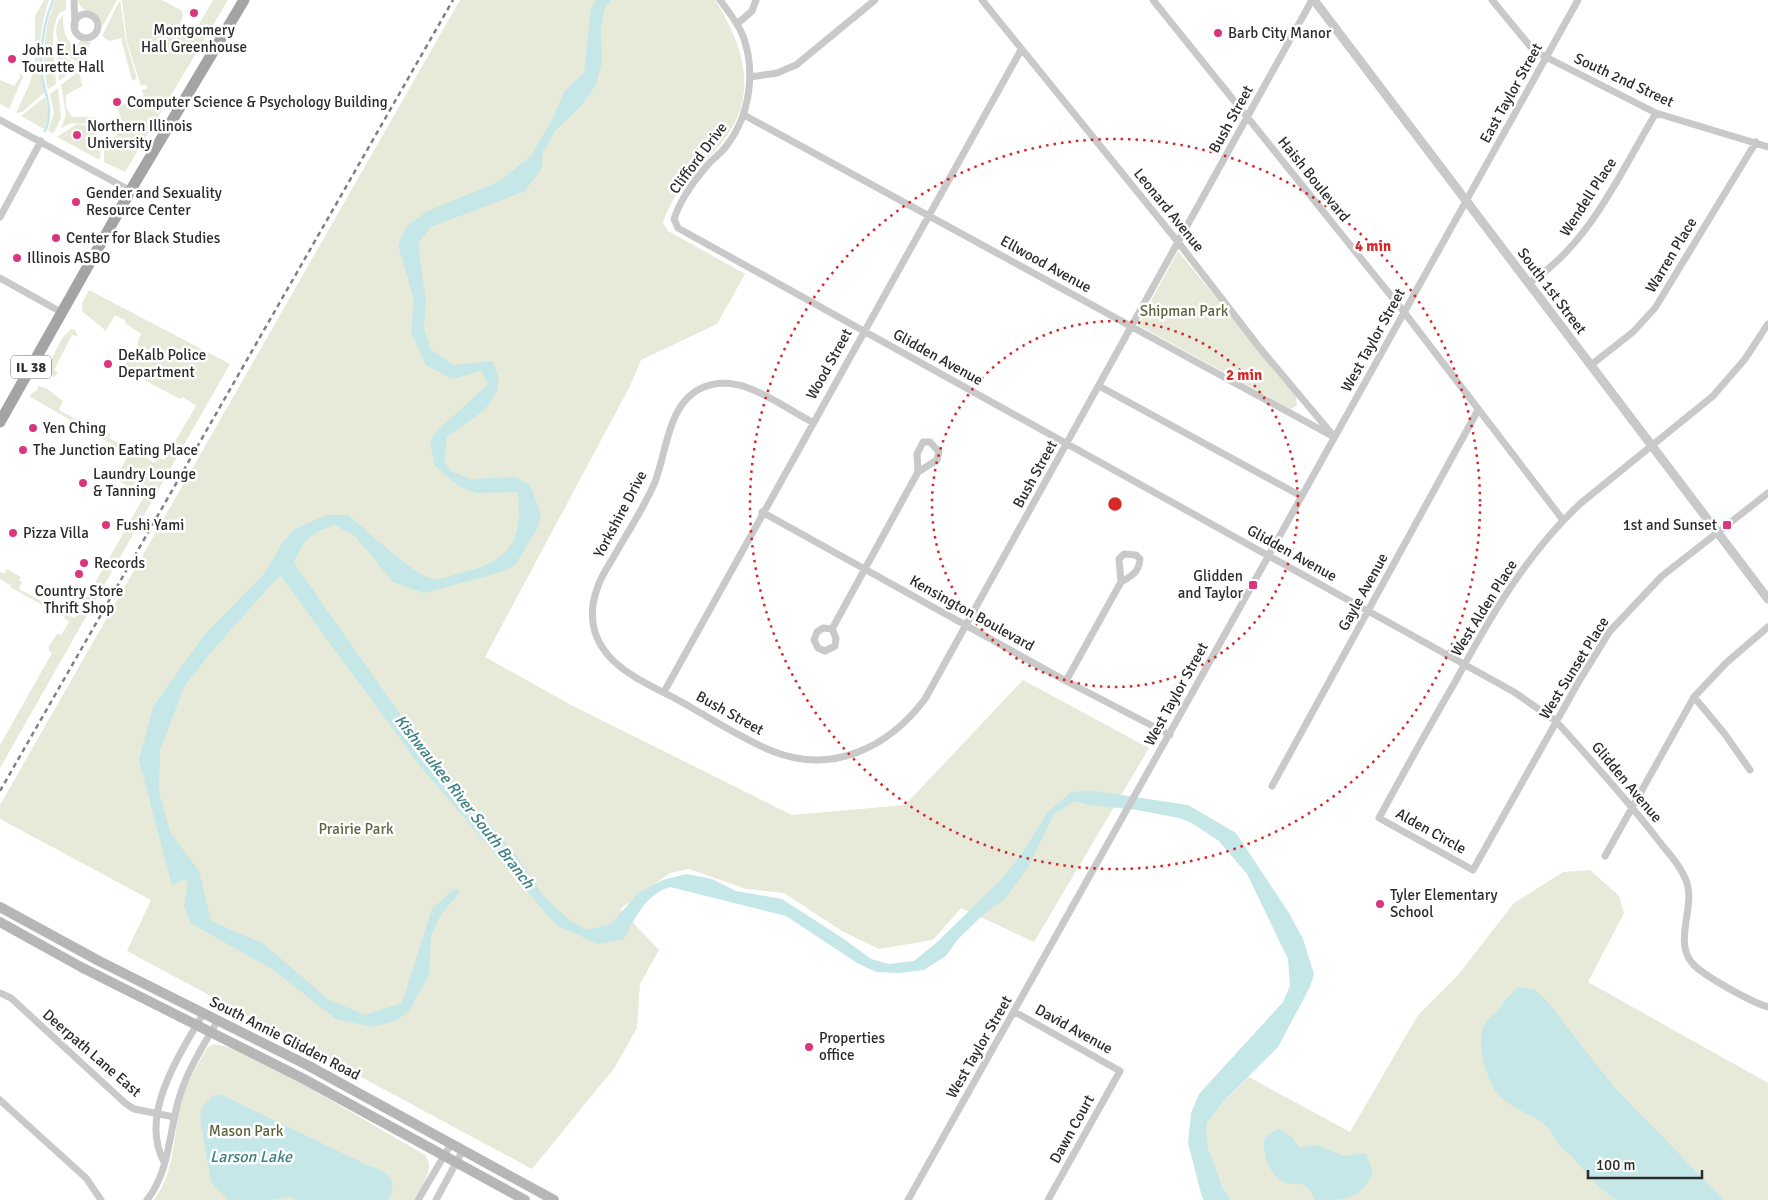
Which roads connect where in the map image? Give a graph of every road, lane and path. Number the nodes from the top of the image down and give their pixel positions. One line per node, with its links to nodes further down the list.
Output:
1 (244, 0): 24 (main road, IL 38)
2 (720, 0): 12 (street, Clifford Drive)
3 (756, 0): 12 (street)
4 (875, 0): 16 (street)
5 (982, 0): 14 (street, Leonard Avenue)
6 (1153, 0): 19 (street, Haish Boulevard)
7 (1313, 0): 19 (street, Bush Street); 25 (street, South 1st Street)
8 (1492, 0): 15 (street, South 2nd Street)
9 (1578, 0): 15 (street, East Taylor Street)
10 (74, 2): 11 (street); 13 (street)
11 (87, 14): 13 (street); 13 (street)
12 (737, 24): 16 (street, Clifford Drive)
13 (75, 26)
14 (1021, 50): 26 (street, Wood Street); 29 (street, Leonard Avenue)
15 (1546, 57): 17 (street, South 2nd Street); 25 (street, East Taylor Street)
16 (750, 77): 18 (street, Clifford Drive)
17 (1656, 113): 22 (street, South 2nd Street); 31 (street, Wendell Place)
18 (744, 115): 26 (street, Ellwood Avenue); 28 (street, Clifford Drive)
19 (1248, 118): 29 (street, Bush Street); 33 (street, Haish Boulevard)
20 (0, 120): 21 (street)
21 (41, 141): 24 (street); 27 (street)
22 (1756, 142): 23 (street, South 2nd Street); 37 (street, Warren Place)
23 (1768, 147)
24 (131, 190): 32 (main road, IL 38)
25 (1466, 199): 31 (street, South 1st Street); 33 (street, West Taylor Street)
26 (929, 216): 35 (street, Ellwood Avenue); 36 (street, Wood Street)
27 (0, 217)
28 (695, 238): 36 (street, Glidden Avenue)
29 (1178, 242): 35 (street, Bush Street); 42 (street, Leonard Avenue)
30 (0, 278): 32 (street)
31 (1529, 284): 37 (street, South 1st Street)
32 (61, 312): 40 (main road, IL 38)
33 (1404, 312): 39 (street, Haish Boulevard); 42 (street, West Taylor Street)
34 (1768, 324): 44 (street, West Alden Place)
35 (1132, 327): 38 (street, Bush Street); 42 (street, Ellwood Avenue)
36 (863, 331): 41 (street, Wood Street); 43 (street, Glidden Avenue)
37 (1591, 364): 44 (street, South 1st Street)
38 (1099, 386): 43 (street, Bush Street); 47 (street)
39 (1478, 410): 49 (street, Haish Boulevard); 55 (street, Gayle Avenue)
40 (0, 422)
41 (812, 422): 48 (street, Wood Street); 61 (street, Yorkshire Drive)
42 (1334, 437): 47 (street, West Taylor Street)
43 (1068, 444): 51 (street, Glidden Avenue); 56 (street, Bush Street)
44 (1653, 446): 49 (street, West Alden Place); 50 (street, South 1st Street)
45 (918, 472): 52 (street)
46 (1768, 493): 50 (street, West Sunset Place)
47 (1301, 496): 51 (street, West Taylor Street)
48 (762, 512): 52 (street, Kensington Boulevard); 61 (street, Wood Street)
49 (1563, 520): 59 (street, West Alden Place)
50 (1718, 532): 54 (street, South 1st Street); 63 (street, West Sunset Place)
51 (1268, 554): 55 (street, Glidden Avenue); 64 (street, West Taylor Street)
52 (865, 570): 56 (street, Kensington Boulevard); 58 (street)
53 (1121, 582): 60 (street)
54 (1768, 599)
55 (1368, 612): 59 (street, Glidden Avenue); 66 (street, Gayle Avenue)
56 (966, 624): 60 (street, Kensington Boulevard); 61 (street, Bush Street)
57 (1768, 627): 62 (street)
58 (832, 629)
59 (1464, 665): 63 (street, Glidden Avenue); 68 (street, West Alden Place)
60 (1066, 681): 64 (street, Kensington Boulevard)
61 (664, 692)
62 (1694, 697): 65 (street); 67 (street)
63 (1556, 721): 67 (street, Glidden Avenue); 69 (street, West Sunset Place)
64 (1170, 735): 76 (street, West Taylor Street)
65 (1750, 770)
66 (1272, 786)
67 (1632, 807): 70 (street); 74 (street, Glidden Avenue)
68 (1379, 818): 69 (street, Alden Circle)
69 (1486, 846)
70 (1605, 856)
71 (0, 907): 75 (main road, South Annie Glidden Road)
72 (0, 922): 78 (main road, South Annie Glidden Road)
73 (0, 993): 82 (street, Deerpath Lane East)
74 (1768, 1007)
75 (204, 1012): 77 (main road, South Annie Glidden Road); 78 (street)
76 (1014, 1012): 80 (street, David Avenue); 95 (street, West Taylor Street)
77 (218, 1020): 79 (street); 84 (main road, South Annie Glidden Road)
78 (197, 1025): 79 (main road, South Annie Glidden Road); 82 (street)
79 (211, 1032): 83 (street); 86 (main road, South Annie Glidden Road)
80 (1120, 1071): 96 (street, Dawn Court)
81 (0, 1100): 89 (street)
82 (158, 1113): 83 (street, Deerpath Lane East); 87 (street)
83 (174, 1117): 87 (street)
84 (451, 1144): 85 (main road, South Annie Glidden Road); 86 (street)
85 (463, 1150): 88 (street); 94 (main road, South Annie Glidden Road)
86 (444, 1156): 88 (main road, South Annie Glidden Road); 91 (street)
87 (164, 1162): 90 (street)
88 (456, 1162): 92 (street); 93 (main road, South Annie Glidden Road)
89 (101, 1200)
90 (148, 1200)
91 (418, 1200)
92 (436, 1200)
93 (525, 1200)
94 (554, 1200)
95 (908, 1200)
96 (1048, 1200)

